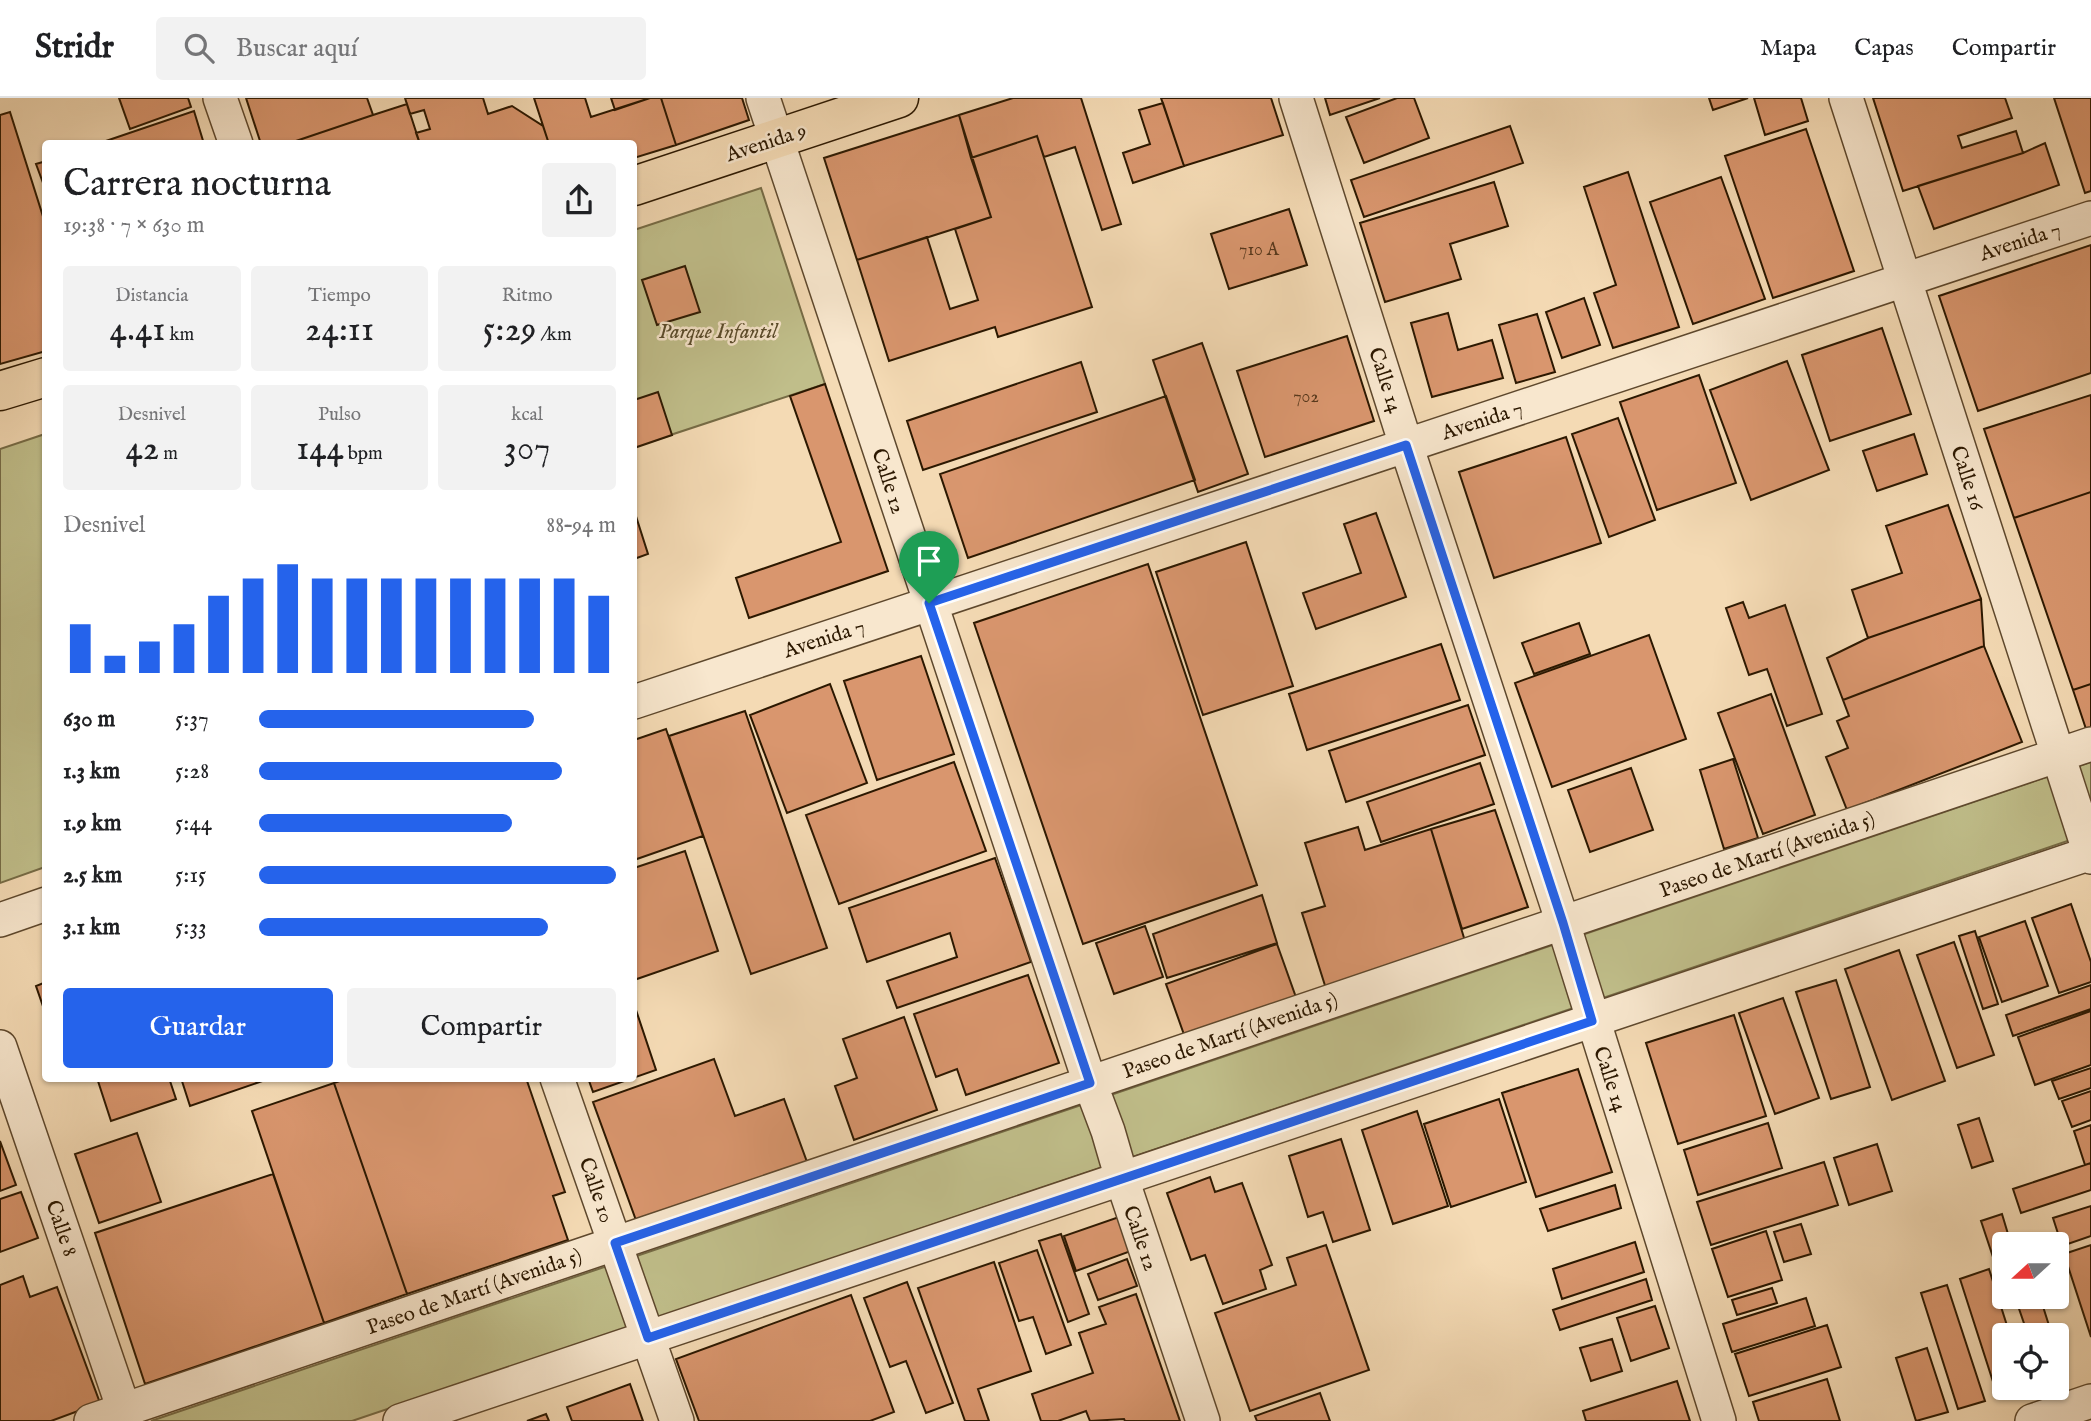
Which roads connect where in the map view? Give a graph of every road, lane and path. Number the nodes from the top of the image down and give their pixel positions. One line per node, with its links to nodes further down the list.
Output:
1 (220, 98): 7 (street)
2 (763, 98): 6 (street, Calle 12)
3 (898, 98): 6 (main road, Avenida 9)
4 (1296, 98): 13 (street, Calle 14)
5 (1846, 98): 10 (street, Calle 16)
6 (776, 138): 8 (main road, Avenida 9); 14 (street, Calle 12)
7 (235, 140)
8 (637, 185)
9 (2091, 218): 10 (street, Avenida 7)
10 (1903, 280): 13 (street, Avenida 7); 17 (street, Calle 16)
11 (42, 378): 12 (main road)
12 (0, 391)
13 (1406, 445): 14 (street, Avenida 7); 21 (street, Calle 14)
14 (929, 603): 15 (street, Avenida 7); 25 (street, Calle 12)
15 (637, 701)
16 (2091, 744): 17 (street, Paseo de Martí (Avenida 5))
17 (2058, 755): 18 (street, Calle 16); 21 (street, Paseo de Martí (Avenida 5))
18 (2091, 855): 22 (street)
19 (42, 905): 20 (street)
20 (0, 920)
21 (1563, 923): 22 (street, Calle 14); 25 (street, Paseo de Martí (Avenida 5))
22 (1592, 1021): 26 (street); 35 (street, Calle 14)
23 (0, 1046): 30 (street, Calle 8)
24 (558, 1082): 27 (street, Calle 10)
25 (1090, 1083): 26 (street, Calle 12); 27 (street, Paseo de Martí (Avenida 5))
26 (1122, 1179): 28 (street); 34 (street, Calle 12)
27 (615, 1243): 28 (street, Calle 10); 30 (street, Paseo de Martí (Avenida 5))
28 (648, 1338): 32 (street); 33 (street, Calle 10)
29 (2091, 1401): 36 (street)
30 (124, 1410): 31 (street, Paseo de Martí (Avenida 5))
31 (91, 1421)
32 (400, 1421)
33 (677, 1421)
34 (1203, 1421)
35 (1719, 1421)
36 (2032, 1421)

